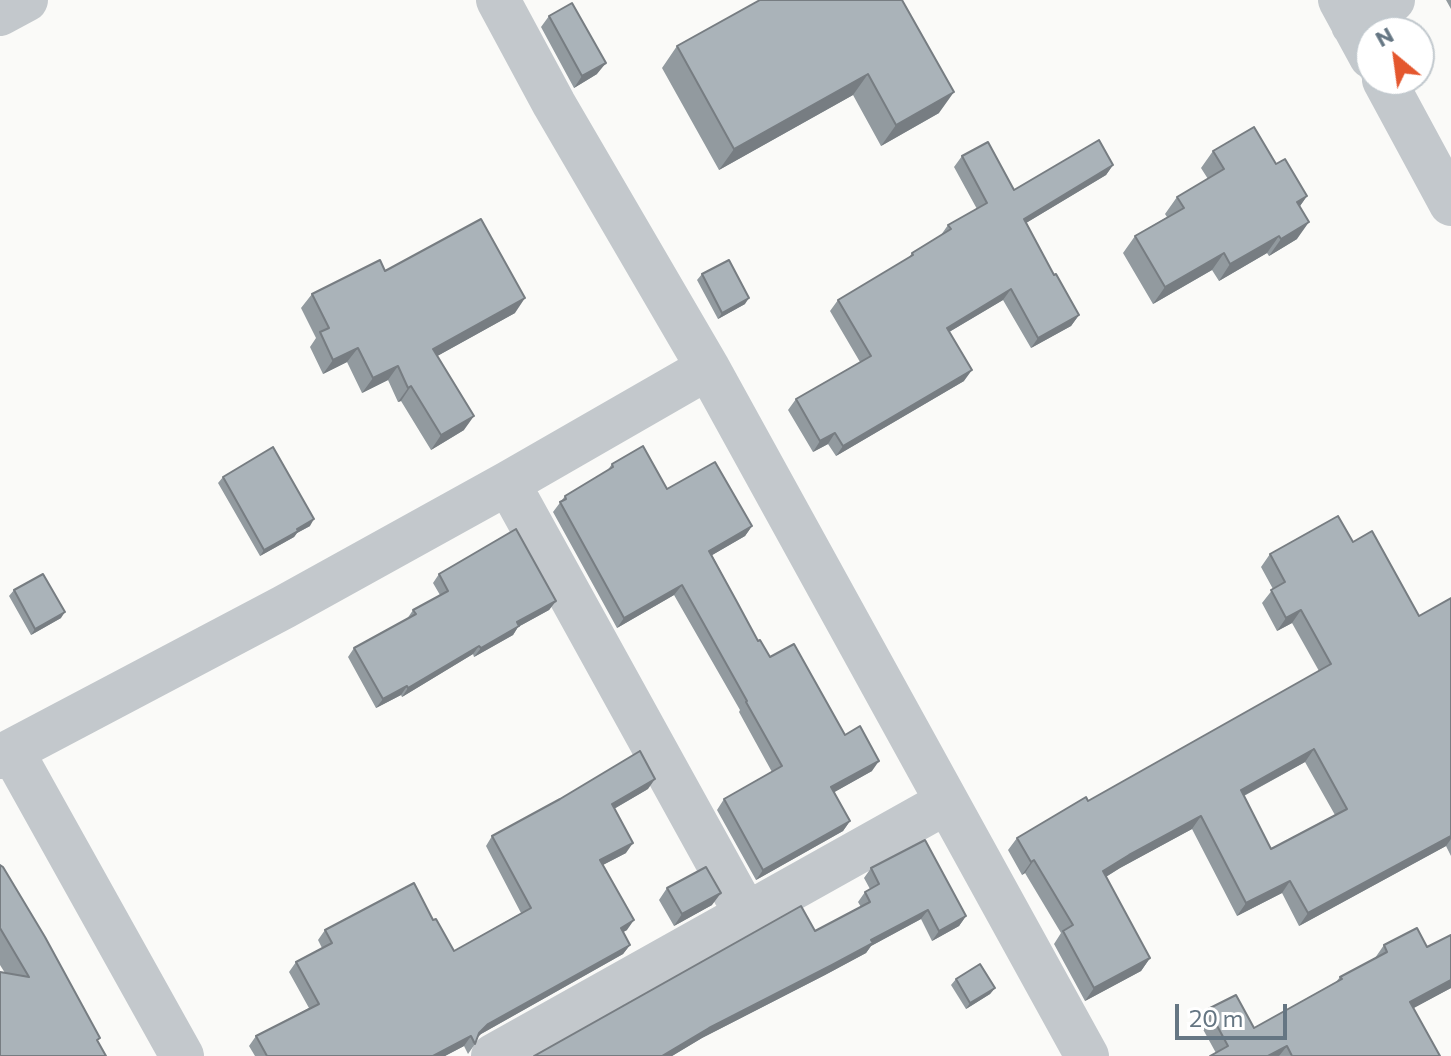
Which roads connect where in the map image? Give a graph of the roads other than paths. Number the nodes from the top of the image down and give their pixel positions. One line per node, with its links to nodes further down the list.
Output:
1 (26, 0): 4 (street)
2 (498, 0): 8 (street)
3 (1393, 0): 5 (street)
4 (0, 14)
5 (1370, 16)
6 (1393, 96): 7 (street)
7 (1451, 204)
8 (708, 368): 9 (street); 11 (street)
9 (508, 483): 10 (street); 12 (street)
10 (6, 754): 13 (street)
11 (947, 802): 12 (street); 15 (street)
12 (746, 914): 14 (street)
13 (182, 1056)
14 (493, 1056)
15 (1087, 1056)

